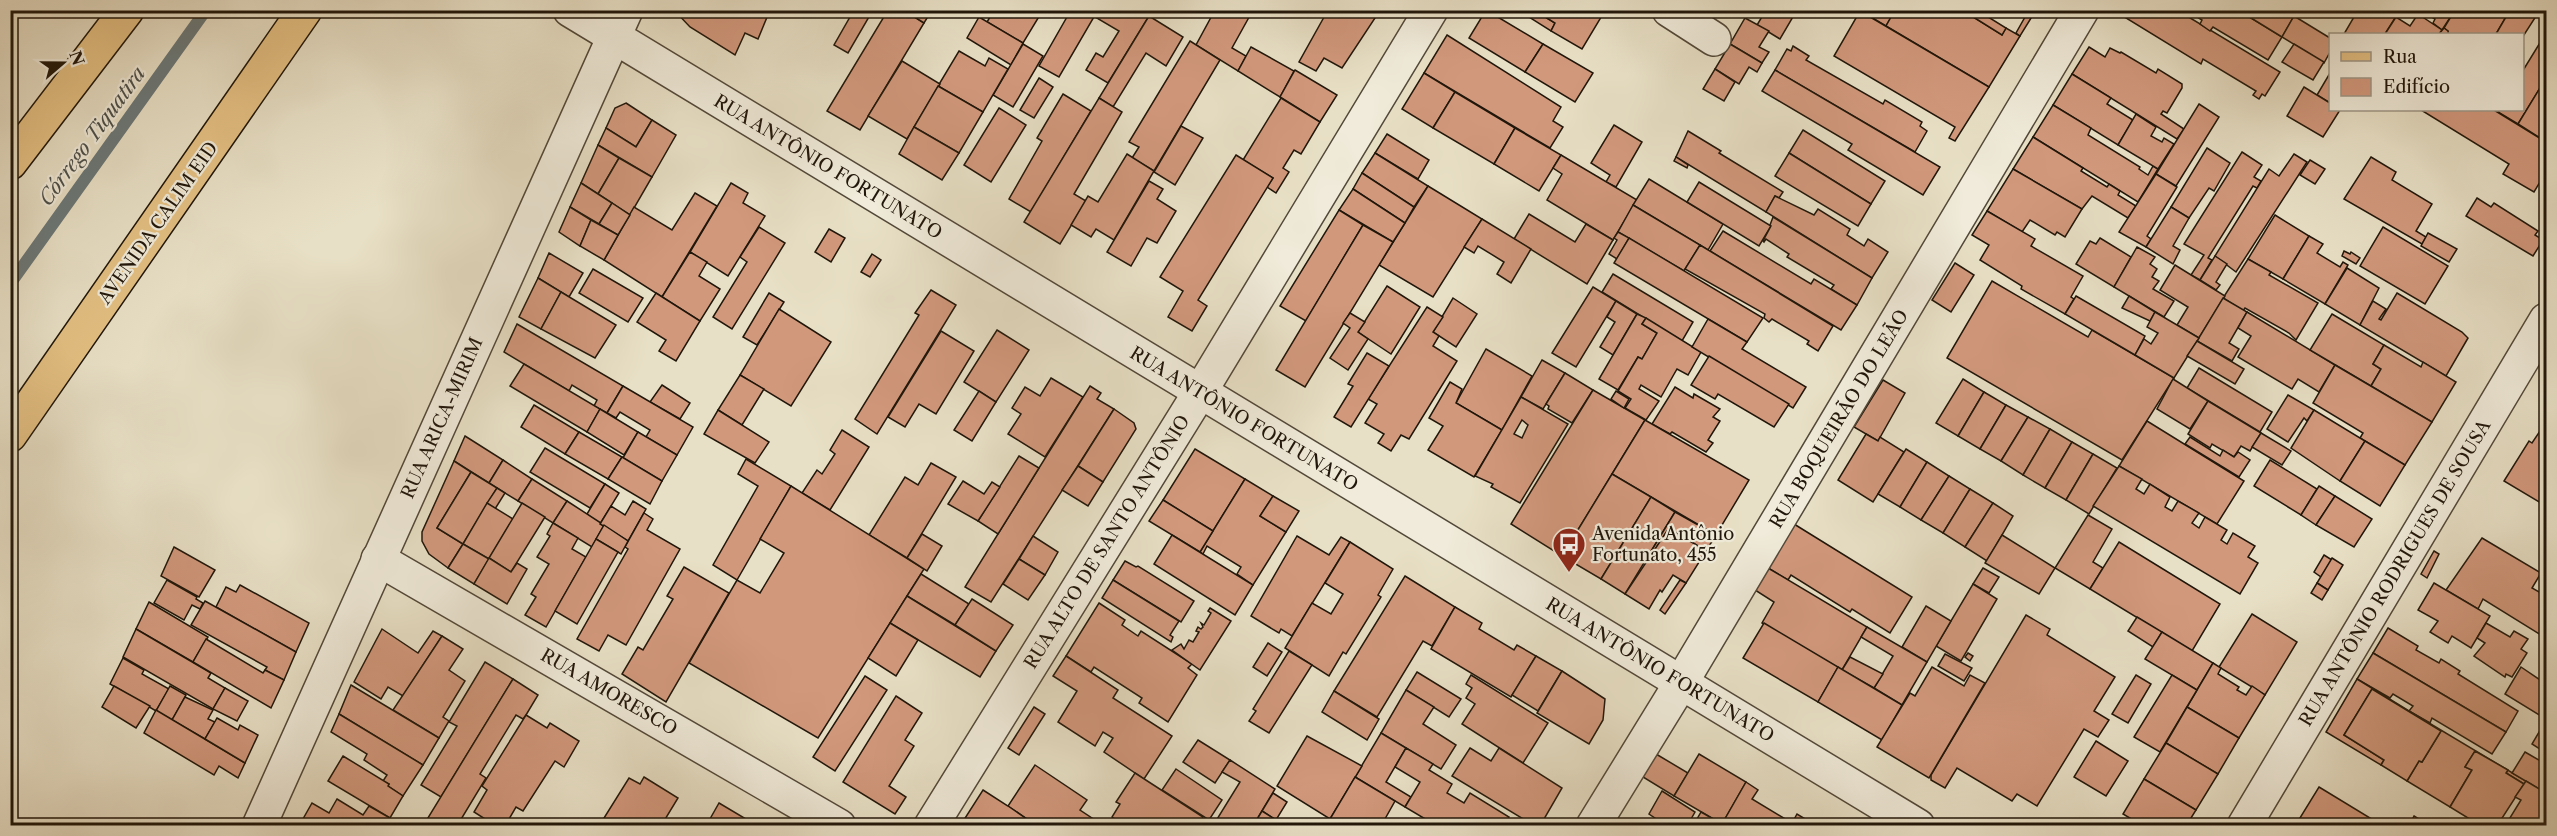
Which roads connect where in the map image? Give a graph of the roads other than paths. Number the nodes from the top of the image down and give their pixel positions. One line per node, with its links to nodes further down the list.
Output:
1 (127, 10): 9 (main road)
2 (305, 10): 12 (main road, AVENIDA CALIM EID)
3 (570, 10): 7 (street, RUA ANTÔNIO FORTUNATO)
4 (1431, 10): 11 (street, RUA ALTO DE SANTO ANTÔNIO)
5 (1669, 10): 8 (street)
6 (2082, 10): 14 (street, RUA BOQUEIRÃO DO LEÃO)
7 (620, 24): 11 (street, RUA ANTÔNIO FORTUNATO); 13 (street, RUA ARICA-MIRIM)
8 (1714, 39)
9 (10, 163)
10 (2547, 320): 20 (street, RUA ANTÔNIO RODRIGUES DE SOUSA)
11 (1200, 392): 14 (street, RUA ANTÔNIO FORTUNATO); 17 (street, RUA ALTO DE SANTO ANTÔNIO)
12 (10, 435)
13 (378, 559): 15 (street, RUA ARICA-MIRIM); 16 (street, RUA AMORESCO)
14 (1681, 683): 18 (street, RUA BOQUEIRÃO DO LEÃO); 19 (street, RUA ANTÔNIO FORTUNATO)
15 (259, 825)
16 (839, 825)
17 (931, 825)
18 (1593, 825)
19 (1918, 825)
20 (2244, 825)

